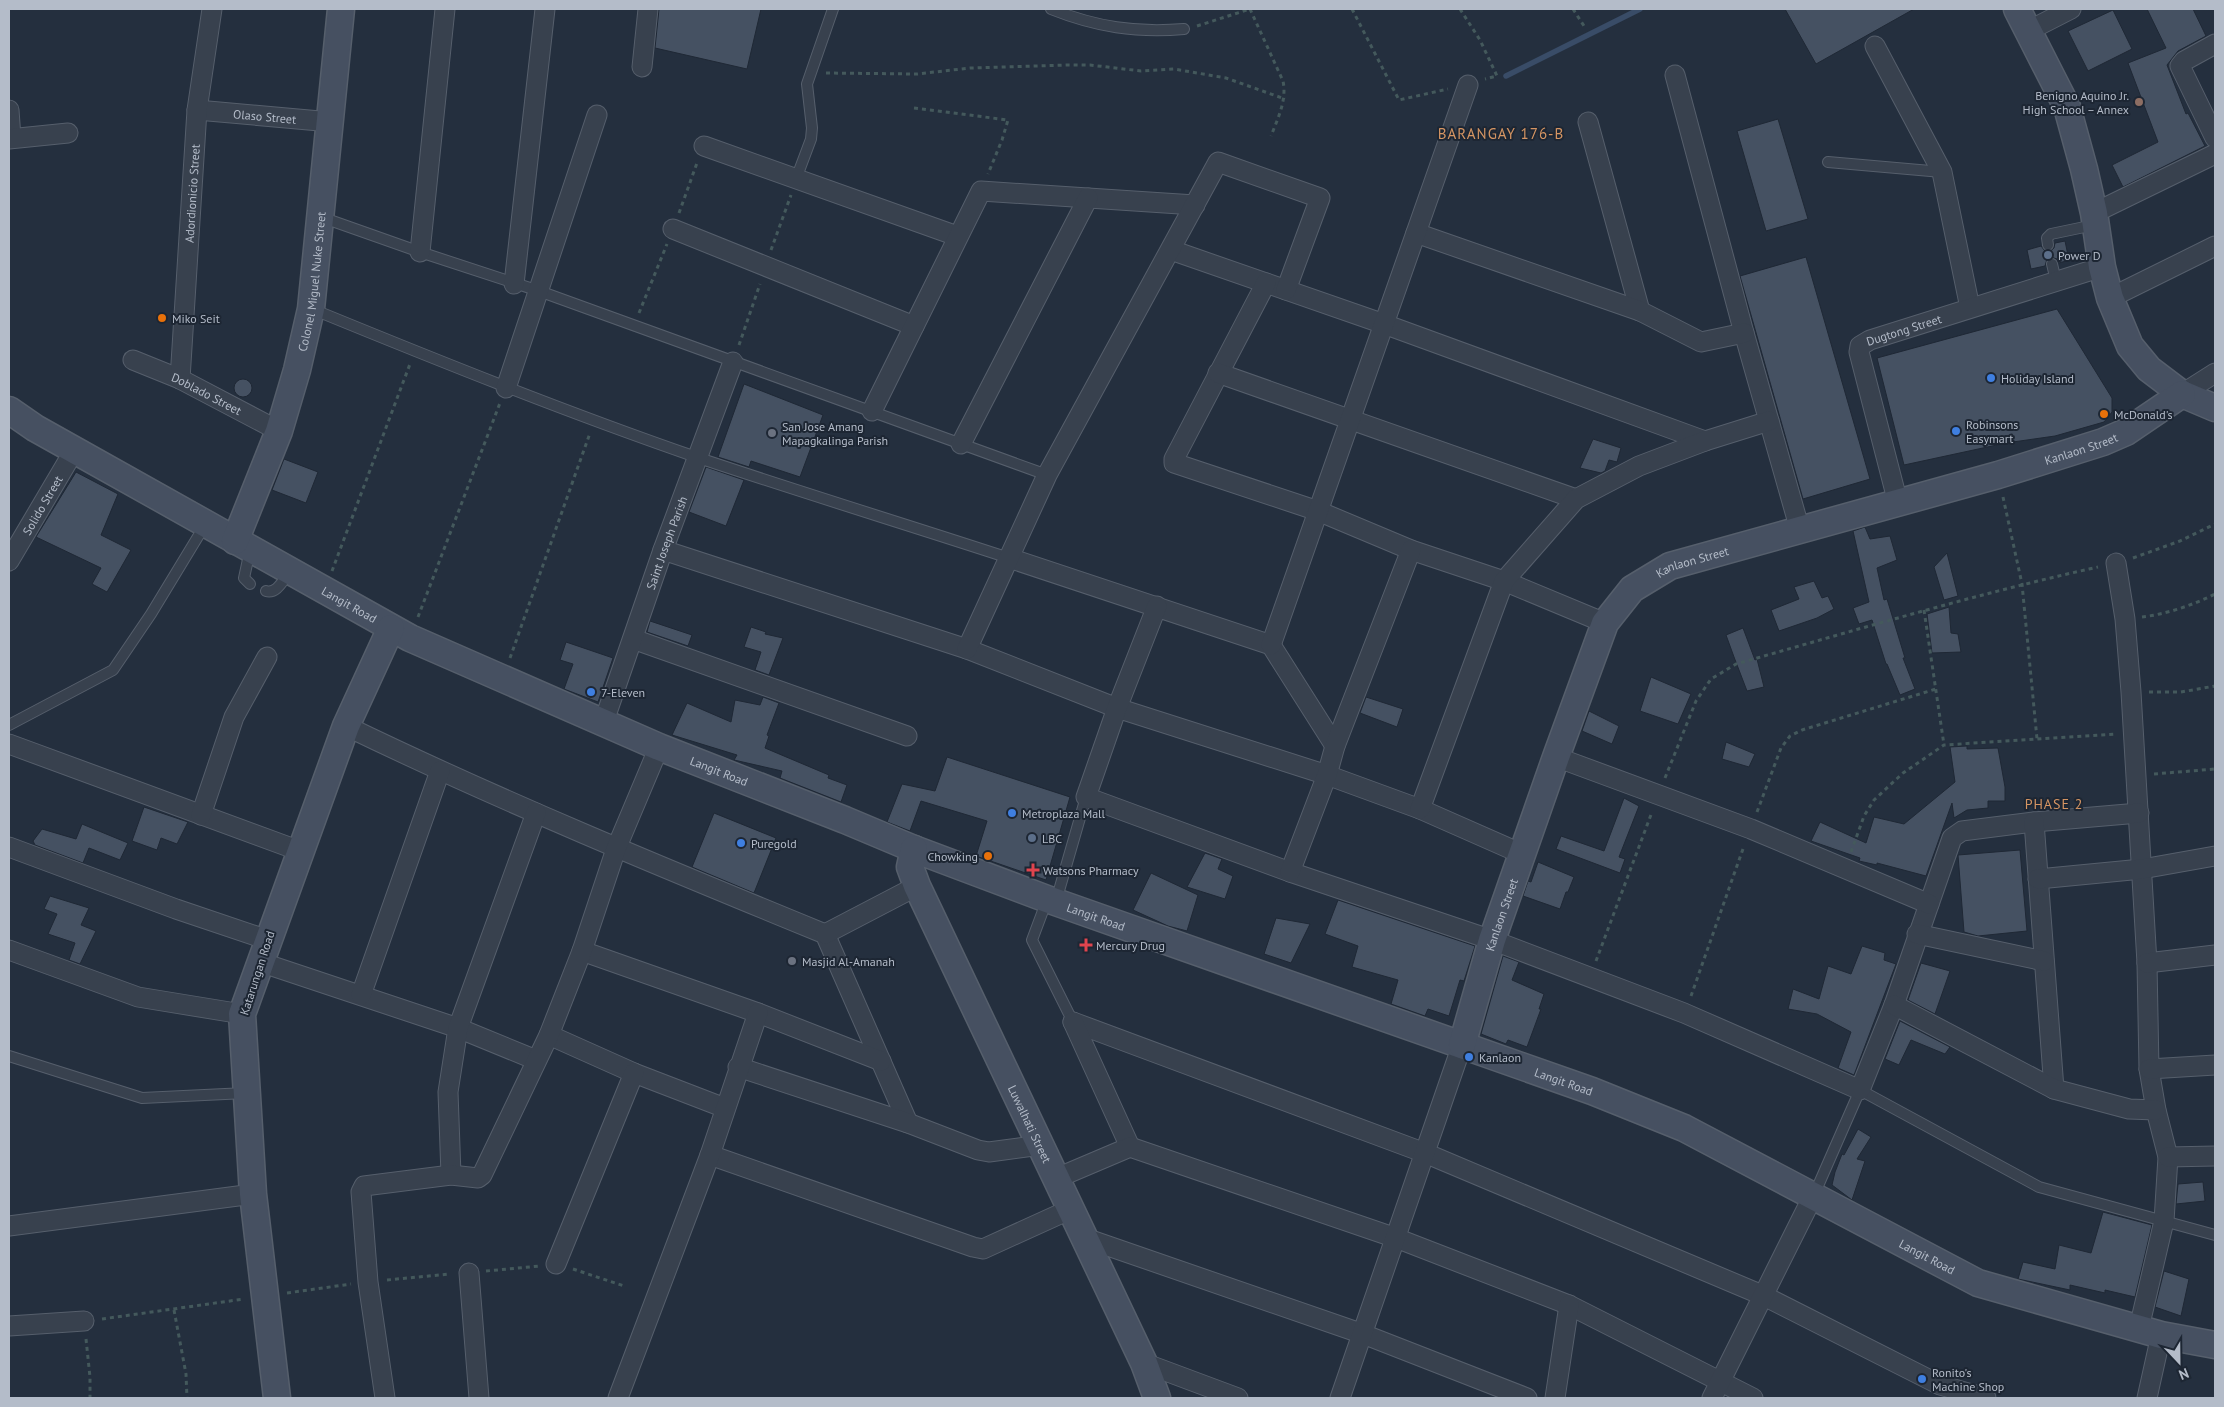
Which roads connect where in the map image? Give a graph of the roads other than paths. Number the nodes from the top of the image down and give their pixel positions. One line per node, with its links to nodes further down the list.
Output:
1 (212, 9): 17 (street, Adordionicio Street)
2 (341, 9): 19 (street, Colonel Miguel Nuke Street)
3 (445, 9): 39 (street)
4 (545, 9): 42 (street)
5 (648, 9): 13 (street)
6 (833, 9): 28 (lane)
7 (1051, 9): 10 (lane)
8 (2071, 9): 9 (street)
9 (2023, 20): 32 (street)
10 (1184, 29)
11 (2215, 44): 22 (street)
12 (1875, 46): 27 (street)
13 (642, 68)
14 (1675, 74): 51 (street)
15 (1468, 85): 34 (street)
16 (9, 110): 23 (street)
17 (198, 110): 19 (street, Olaso Street); 56 (street, Adordionicio Street)
18 (597, 115): 43 (street)
19 (331, 122): 31 (street, Colonel Miguel Nuke Street)
20 (1588, 122): 48 (street)
21 (68, 132): 23 (street)
22 (2215, 138)
23 (10, 139)
24 (704, 146): 28 (street)
25 (2215, 154): 32 (street)
26 (1828, 162): 27 (lane)
27 (1942, 172): 46 (street)
28 (796, 179): 35 (street)
29 (1088, 198): 30 (street); 35 (street); 66 (street)
30 (1195, 205): 38 (street); 44 (street)
31 (320, 216): 39 (lane); 47 (street, Colonel Miguel Nuke Street)
32 (2094, 219): 36 (lane); 40 (street)
33 (673, 229): 50 (street)
34 (1416, 233): 48 (street); 49 (street)
35 (957, 236): 50 (street)
36 (2048, 245)
37 (2215, 246): 45 (street)
38 (1171, 250): 41 (street); 69 (street)
39 (420, 252): 42 (lane)
40 (2102, 267): 45 (street); 46 (street, Dugtong Street)
41 (1266, 283): 44 (street); 54 (street)
42 (514, 284): 43 (lane)
43 (539, 290): 53 (lane); 57 (street)
44 (1286, 290): 49 (street)
45 (2110, 298): 58 (street)
46 (1970, 308): 71 (street, Dugtong Street)
47 (311, 309): 57 (lane); 64 (street, Colonel Miguel Nuke Street)
48 (1640, 311): 51 (street)
49 (1384, 324): 62 (street); 65 (street)
50 (914, 326): 61 (street)
51 (1744, 333): 63 (street)
52 (133, 360): 56 (street, Doblado Street)
53 (733, 362): 61 (lane); 68 (street, Saint Joseph Parish)
54 (1218, 373): 62 (street); 72 (street)
55 (2215, 373): 58 (street)
56 (180, 379): 64 (street, Doblado Street)
57 (506, 388): 68 (lane)
58 (2182, 394): 59 (street); 71 (street, Kanlaon Street)
59 (2215, 408)
60 (9, 410): 67 (street, Langit Road)
61 (872, 411): 66 (lane)
62 (1350, 419): 70 (street); 72 (street)
63 (1769, 421): 65 (street); 74 (street)
64 (279, 431): 75 (street, Colonel Miguel Nuke Street)
65 (1705, 441): 70 (street)
66 (961, 444): 69 (lane)
67 (75, 449): 73 (street, Langit Road); 79 (street, Solido Street)
68 (698, 457): 76 (street, Saint Joseph Parish); 78 (lane)
69 (1047, 475): 78 (street)
70 (1576, 499): 82 (street)
71 (1898, 503): 74 (street, Kanlaon Street)
72 (1318, 511): 77 (street); 89 (street)
73 (205, 525): 75 (street, Langit Road); 94 (lane)
74 (1800, 530): 86 (street, Kanlaon Street)
75 (243, 546): 81 (street, Langit Road); 83 (lane)
76 (663, 550): 88 (street, Saint Joseph Parish); 90 (street)
77 (1411, 550): 82 (street); 98 (street)
78 (1009, 558): 85 (street); 90 (street)
79 (9, 561)
80 (2116, 563): 106 (street)
81 (290, 572): 84 (lane); 87 (street, Langit Road)
82 (1504, 581): 86 (street); 104 (street)
83 (250, 584)
84 (266, 591)
85 (1157, 606): 89 (street); 92 (street)
86 (1606, 622): 100 (street, Kanlaon Street)
87 (400, 633): 93 (street, Langit Road); 95 (street, Katarungan Road)
88 (633, 639): 93 (street, Saint Joseph Parish); 96 (street)
89 (1271, 645): 98 (street)
90 (967, 649): 92 (street)
91 (267, 657): 107 (street)
92 (1117, 708): 102 (street); 103 (street)
93 (604, 724): 99 (street, Langit Road)
94 (9, 725)
95 (346, 726): 101 (street); 112 (street, Katarungan Road)
96 (907, 736)
97 (9, 744): 107 (street)
98 (1335, 746): 102 (street)
99 (659, 747): 110 (street); 111 (street, Langit Road)
100 (1556, 757): 113 (street, Kanlaon Street); 120 (street)
101 (440, 771): 105 (street); 130 (street)
102 (1327, 775): 104 (street); 116 (street)
103 (1086, 796): 116 (street); 119 (lane)
104 (1420, 809): 113 (street)
105 (536, 813): 110 (street); 135 (street)
106 (2139, 813): 108 (street); 115 (street)
107 (201, 814): 112 (street)
108 (2034, 822): 117 (street); 120 (street)
109 (9, 847): 125 (street)
110 (616, 849): 121 (street); 126 (street)
111 (914, 849): 118 (street, Luwalhati Street); 119 (street, Langit Road)
112 (300, 851): 125 (street, Katarungan Road)
113 (1522, 854): 123 (street, Kanlaon Street)
114 (2215, 856): 115 (street)
115 (2142, 869): 117 (street); 129 (street)
116 (1290, 872): 123 (street)
117 (2038, 879): 128 (street)
118 (916, 886): 121 (street); 151 (street, Luwalhati Street)
119 (1052, 901): 134 (lane); 137 (street, Langit Road)
120 (1929, 904): 122 (street)
121 (825, 934): 140 (street)
122 (1917, 934): 128 (street); 131 (street)
123 (1492, 940): 137 (street, Kanlaon Street); 146 (street)
124 (9, 950): 133 (street)
125 (264, 951): 130 (street); 133 (street, Katarungan Road)
126 (582, 951): 132 (street); 136 (street)
127 (2215, 955): 129 (street)
128 (2044, 961): 145 (street)
129 (2147, 964): 143 (street)
130 (361, 995): 135 (street)
131 (1894, 1005): 145 (street); 146 (street)
132 (758, 1013): 140 (street); 142 (street)
133 (242, 1014): 147 (street, Katarungan Road)
134 (1073, 1022): 152 (street); 153 (street)
135 (458, 1028): 139 (street); 157 (street)
136 (549, 1035): 139 (street); 144 (street)
137 (1462, 1045): 153 (street); 160 (street, Langit Road)
138 (9, 1056): 147 (lane)
139 (536, 1060): 157 (street)
140 (881, 1061): 150 (street)
141 (2215, 1065): 143 (street)
142 (738, 1067): 148 (street); 150 (street)
143 (2149, 1070): 149 (street)
144 (634, 1073): 148 (street); 167 (street)
145 (2054, 1089): 149 (street)
146 (1860, 1090): 160 (lane); 162 (lane)
147 (246, 1093): 159 (street, Katarungan Road)
148 (725, 1108): 154 (street)
149 (2156, 1110): 156 (street)
150 (908, 1123): 151 (street)
151 (1041, 1145): 158 (street, Luwalhati Street)
152 (1130, 1147): 158 (street); 166 (street)
153 (1425, 1153): 166 (street); 169 (street)
154 (710, 1155): 161 (street); 181 (street)
155 (2215, 1156): 156 (street)
156 (2168, 1157): 162 (street)
157 (452, 1175): 179 (street)
158 (1056, 1178): 161 (street, Luwalhati Street)
159 (253, 1194): 163 (street); 178 (street, Katarungan Road)
160 (1813, 1196): 169 (street); 173 (street, Langit Road)
161 (1071, 1209): 165 (street, Luwalhati Street)
162 (2164, 1221): 164 (lane); 173 (street)
163 (9, 1226)
164 (2215, 1234)
165 (1085, 1238): 174 (street); 176 (street, Luwalhati Street)
166 (1396, 1238): 170 (street); 174 (street)
167 (556, 1264)
168 (469, 1272): 180 (street)
169 (1762, 1295): 177 (street); 189 (street)
170 (1569, 1306): 177 (street); 186 (street)
171 (84, 1321): 172 (street)
172 (9, 1326)
173 (2150, 1332): 175 (street, Langit Road); 190 (street)
174 (1363, 1334): 184 (street); 185 (street)
175 (2215, 1344)
176 (1144, 1362): 182 (street, Luwalhati Street); 183 (street)
177 (1721, 1382): 187 (street); 188 (street)
178 (277, 1398)
179 (385, 1398)
180 (479, 1398)
181 (618, 1398)
182 (1157, 1398)
183 (1238, 1398)
184 (1340, 1398)
185 (1527, 1398)
186 (1555, 1398)
187 (1712, 1398)
188 (1753, 1398)
189 (1986, 1398)
190 (2147, 1398)

